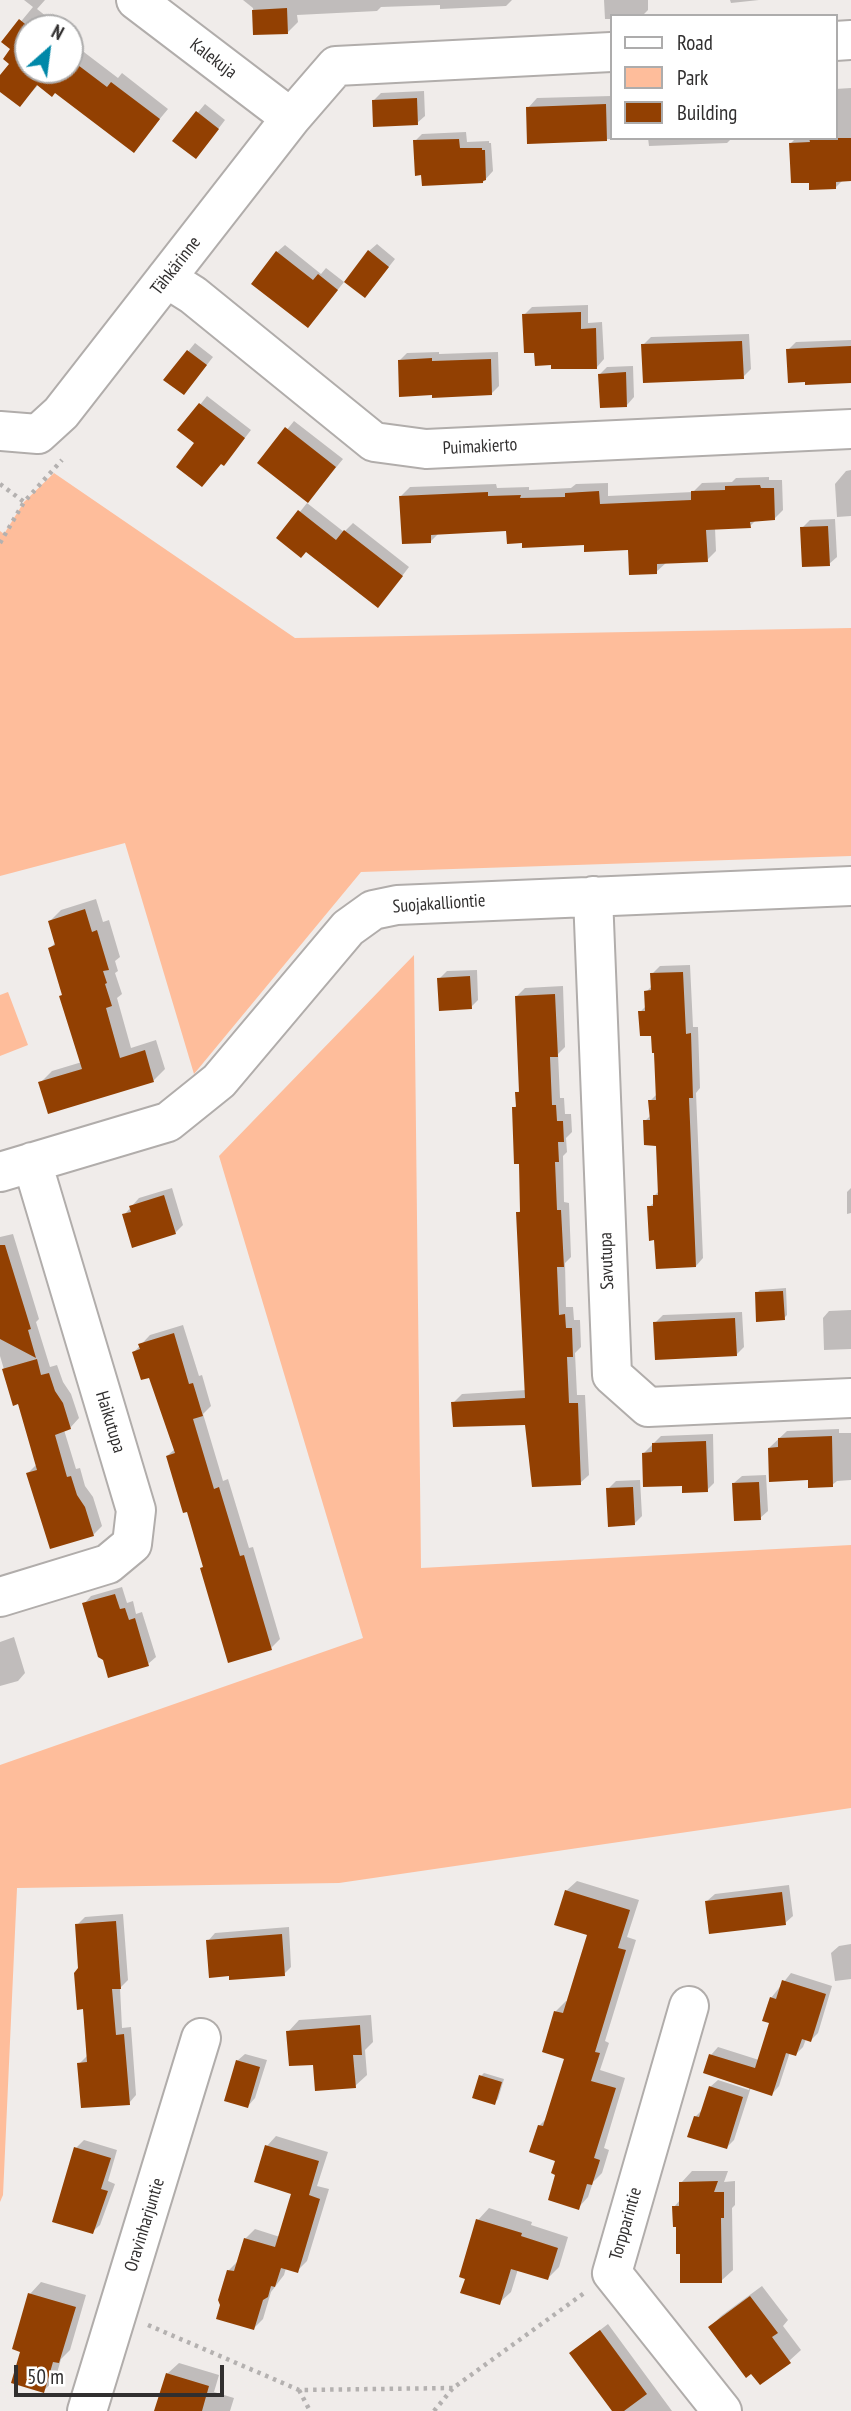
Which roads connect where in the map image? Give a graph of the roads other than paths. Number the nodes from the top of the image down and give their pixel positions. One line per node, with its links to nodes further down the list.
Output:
1 (136, 0): 3 (street, Kalekuja)
2 (610, 52): 3 (street, Tähkärinne)
3 (291, 118): 4 (street, Tähkärinne)
4 (166, 278): 5 (street, Puimakierto); 6 (street, Tähkärinne)
5 (851, 429)
6 (0, 431)
7 (851, 886): 8 (street, Suojakalliontie)
8 (593, 896): 9 (street, Suojakalliontie); 10 (street, Savutupa)
9 (16, 1167): 11 (street, Haikutupa)
10 (851, 1398)
11 (0, 1597)
12 (689, 2006): 15 (street, Torpparintie)
13 (201, 2038): 14 (street, Oravinharjuntie)
14 (87, 2411)
15 (722, 2411)

